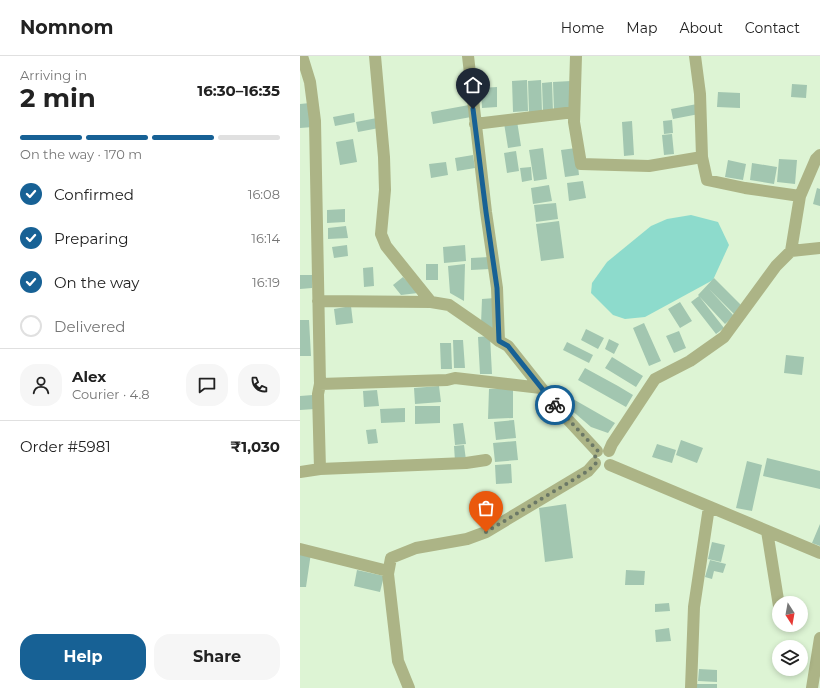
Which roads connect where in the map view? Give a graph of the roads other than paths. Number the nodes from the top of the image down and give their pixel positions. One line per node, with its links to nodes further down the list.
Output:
1 (302, 56): 13 (street)
2 (375, 56): 14 (street)
3 (468, 56): 7 (street)
4 (576, 56): 6 (street)
5 (696, 56): 9 (street)
6 (574, 112): 7 (street); 9 (street)
7 (475, 124): 15 (street)
8 (820, 155): 10 (street)
9 (702, 157): 10 (street)
10 (800, 196): 12 (street)
11 (820, 248): 12 (street)
12 (791, 251): 18 (street)
13 (318, 301): 14 (street); 16 (street)
14 (431, 302): 15 (street)
15 (499, 341): 17 (street)
16 (320, 384): 17 (street); 20 (street)
17 (541, 388): 18 (street)
18 (601, 455): 22 (street); 26 (street)
19 (486, 460): 20 (street)
20 (320, 469): 21 (street)
21 (300, 472)
22 (709, 507): 23 (street); 31 (street)
23 (767, 531): 25 (street); 27 (street)
24 (300, 549): 26 (street)
25 (820, 553)
26 (388, 571): 30 (street)
27 (777, 596)
28 (820, 638): 29 (street)
29 (818, 668): 32 (street)
30 (409, 688)
31 (691, 688)
32 (812, 688)

